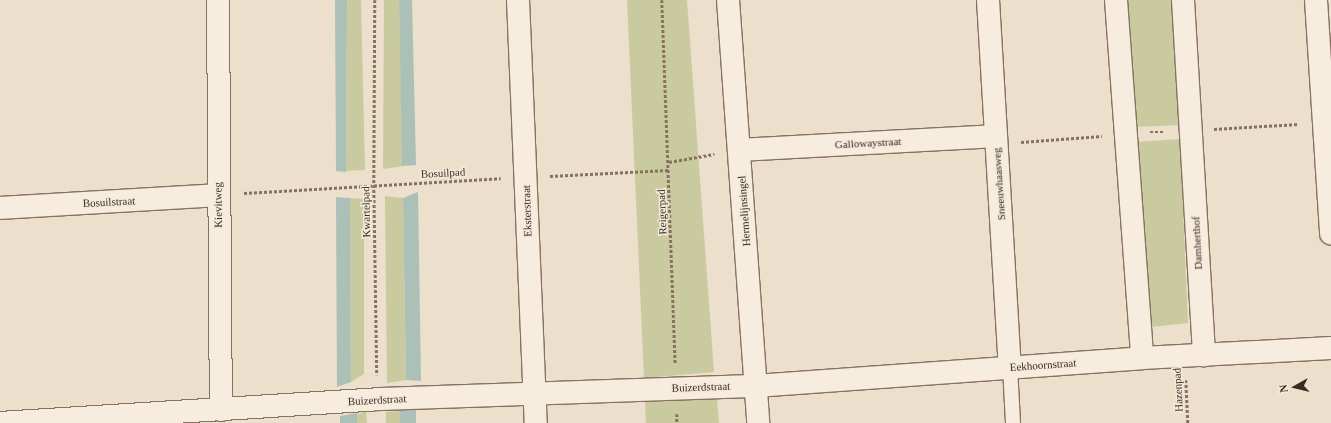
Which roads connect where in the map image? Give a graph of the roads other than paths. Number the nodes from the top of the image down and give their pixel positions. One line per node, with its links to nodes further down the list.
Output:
1 (218, 0): 11 (street, Kievitweg)
2 (518, 0): 19 (street, Eksterstraat)
3 (728, 0): 10 (street, Hermelijnsingel)
4 (988, 0): 9 (street, Sneeuwhaasweg)
5 (1116, 0): 16 (street)
6 (1183, 0): 15 (street, Damherthof)
7 (1316, 0): 8 (street)
8 (1326, 118): 13 (street)
9 (996, 140): 10 (street, Gallowaystraat); 17 (street, Sneeuwhaasweg)
10 (740, 150): 18 (street, Hermelijnsingel)
11 (218, 195): 12 (street, Bosuilstraat); 20 (street, Kievitweg)
12 (0, 208)
13 (1331, 234)
14 (1331, 348): 15 (street, Eekhoornstraat)
15 (1194, 355): 16 (street, Eekhoornstraat)
16 (1142, 358): 17 (street, Eekhoornstraat)
17 (1010, 367): 18 (street, Eekhoornstraat); 24 (lane)
18 (755, 386): 19 (street, Buizerdstraat); 23 (street, Hermelijnsingel)
19 (535, 393): 20 (street, Buizerdstraat); 22 (street, Eksterstraat)
20 (221, 410): 21 (street, Buizerdstraat)
21 (0, 423)
22 (536, 423)
23 (758, 423)
24 (1013, 423)

